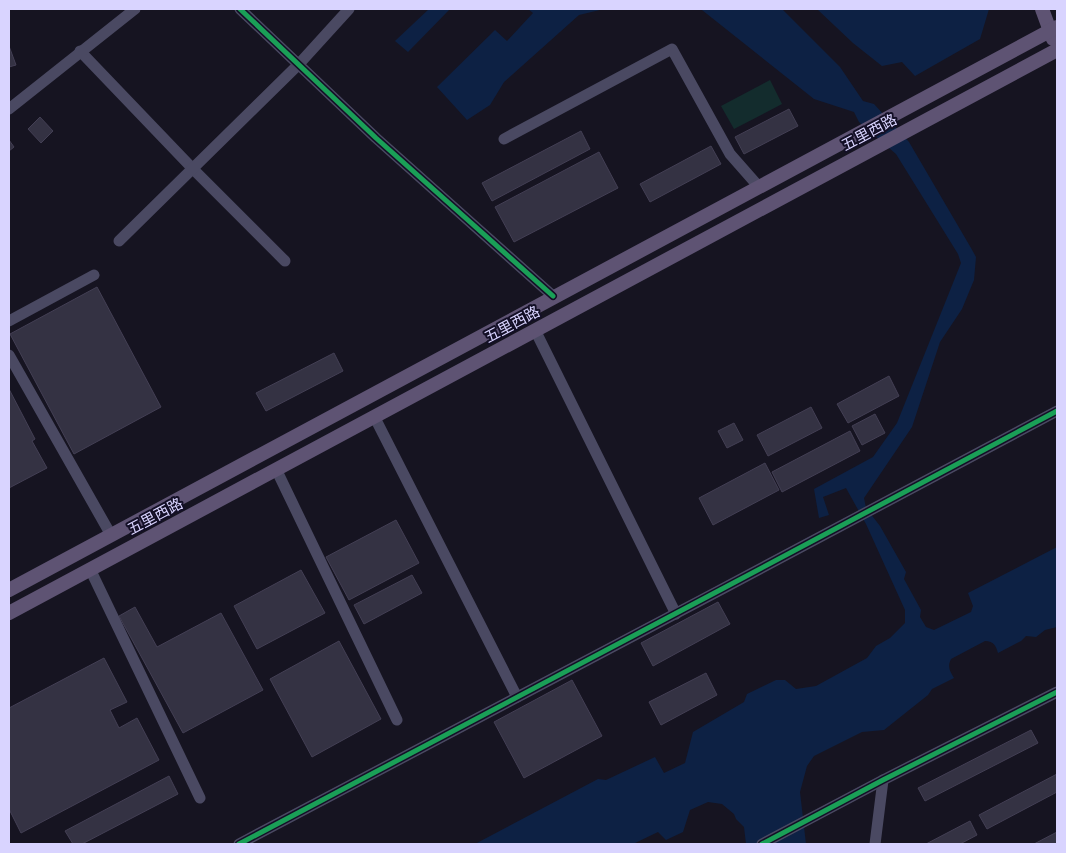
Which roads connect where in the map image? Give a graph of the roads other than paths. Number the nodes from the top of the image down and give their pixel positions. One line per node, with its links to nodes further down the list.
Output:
1 (135, 9): 7 (street)
2 (240, 9): 8 (street)
3 (349, 9): 8 (street)
4 (1042, 9): 5 (main road)
5 (1053, 29): 6 (main road); 12 (main road, 五里西路)
6 (1057, 50): 18 (main road, 五里西路)
7 (80, 51): 9 (street); 11 (street)
8 (298, 64): 11 (street); 16 (street)
9 (9, 109)
10 (504, 139): 12 (street)
11 (193, 170): 13 (street); 14 (street)
12 (759, 187): 16 (main road, 五里西路)
13 (120, 241)
14 (285, 261)
15 (94, 276): 17 (street)
16 (553, 296): 23 (main road, 五里西路)
17 (9, 321)
18 (535, 330): 21 (main road, 五里西路); 27 (street)
19 (9, 355): 23 (street)
20 (1057, 411): 27 (street)
21 (374, 416): 22 (main road, 五里西路); 29 (street)
22 (276, 469): 24 (main road, 五里西路); 30 (street)
23 (112, 535): 25 (main road, 五里西路)
24 (90, 569): 26 (main road, 五里西路); 32 (street)
25 (9, 590)
26 (9, 612)
27 (676, 614): 29 (street)
28 (1057, 692): 31 (street)
29 (517, 696): 33 (street)
30 (398, 720)
31 (883, 780): 34 (street); 35 (street)
32 (200, 798)
33 (239, 844)
34 (762, 844)
35 (875, 844)

